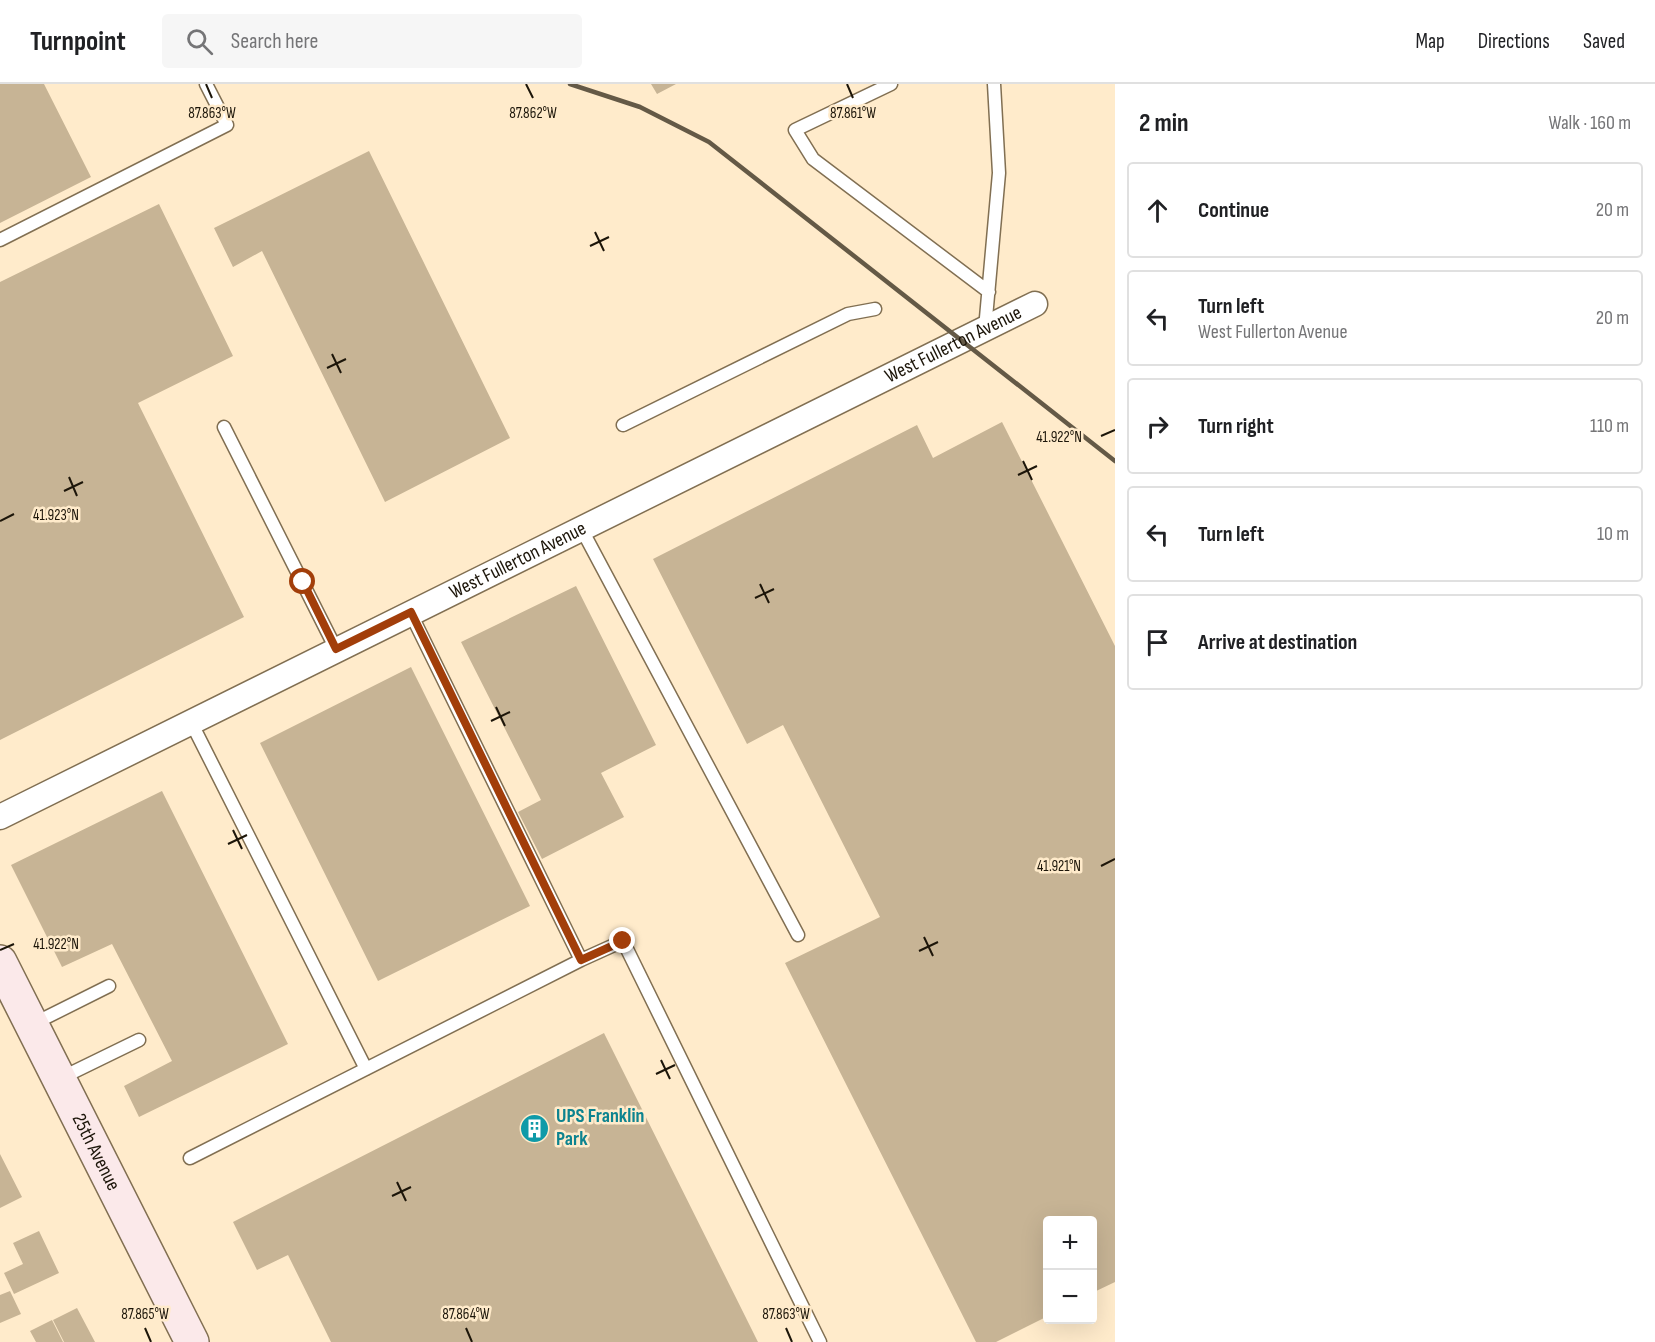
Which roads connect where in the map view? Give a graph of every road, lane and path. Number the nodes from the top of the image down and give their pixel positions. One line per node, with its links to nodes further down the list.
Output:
1 (206, 84): 4 (lane)
2 (891, 84): 5 (lane)
3 (994, 84): 5 (lane)
4 (0, 240)
5 (989, 292): 8 (lane)
6 (1035, 304): 8 (street, West Fullerton Avenue)
7 (875, 309): 9 (lane)
8 (985, 329): 11 (street, West Fullerton Avenue)
9 (623, 425)
10 (224, 426): 13 (lane)
11 (581, 528): 12 (street, West Fullerton Avenue); 16 (lane)
12 (411, 612): 13 (street, West Fullerton Avenue); 17 (lane)
13 (336, 649): 14 (street, West Fullerton Avenue)
14 (191, 722): 15 (street, West Fullerton Avenue); 22 (lane)
15 (0, 817)
16 (798, 935)
17 (581, 960): 22 (lane); 26 (lane)
18 (0, 962): 20 (main road, 25th Avenue)
19 (109, 986): 20 (lane)
20 (32, 1025): 23 (main road, 25th Avenue)
21 (139, 1040): 23 (lane)
22 (366, 1069): 24 (lane)
23 (59, 1079): 25 (main road, 25th Avenue)
24 (190, 1158)
25 (192, 1342)
26 (820, 1342)

